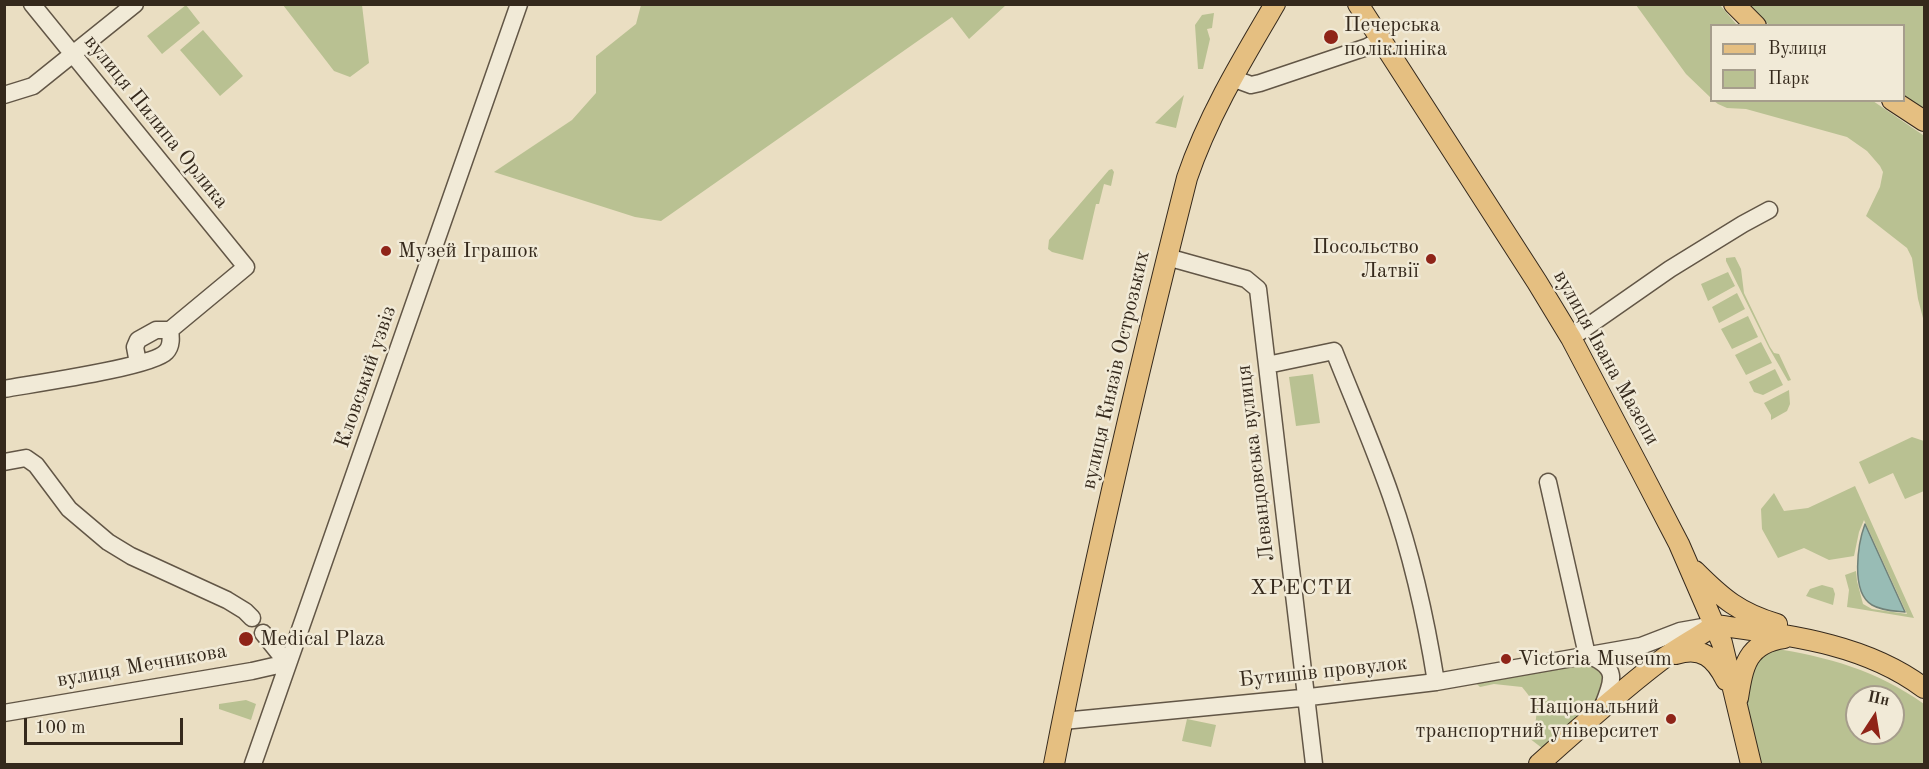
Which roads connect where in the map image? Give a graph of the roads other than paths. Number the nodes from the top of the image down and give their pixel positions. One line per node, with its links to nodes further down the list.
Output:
1 (32, 4): 9 (street, вулиця Пилипа Орлика)
2 (135, 4): 9 (street)
3 (519, 4): 31 (street, Кловський узвіз)
4 (1275, 4): 10 (main road, вулиця Князів Острозьких)
5 (1358, 4): 8 (main road, вулиця Івана Мазепи)
6 (1734, 4): 7 (main road)
7 (1754, 24)
8 (1380, 40): 10 (street); 17 (main road, вулиця Івана Мазепи)
9 (73, 54): 11 (street); 16 (street, вулиця Пилипа Орлика)
10 (1232, 78): 15 (main road, вулиця Князів Острозьких)
11 (4, 95)
12 (1895, 102): 13 (main road)
13 (1924, 121)
14 (1770, 210): 17 (street)
15 (1167, 257): 19 (street, Левандовська вулиця); 38 (main road, вулиця Князів Острозьких)
16 (170, 330): 18 (street); 18 (street)
17 (1571, 338): 23 (main road, вулиця Івана Мазепи)
18 (138, 363): 20 (street)
19 (1267, 365): 32 (street); 34 (street, Левандовська вулиця)
20 (4, 389)
21 (4, 462): 24 (street)
22 (1548, 482): 29 (street)
23 (1686, 560): 25 (main road, вулиця Івана Мазепи); 28 (main road)
24 (252, 618)
25 (1715, 625): 27 (main road); 29 (street, Бутишів провулок); 30 (main road); 35 (main road, вулиця Івана Мазепи)
26 (262, 633): 31 (street)
27 (1792, 637): 28 (main road); 35 (main road)
28 (1820, 643): 33 (main road)
29 (1587, 656): 32 (street, Бутишів провулок); 36 (street)
30 (1663, 659): 35 (main road); 36 (main road)
31 (287, 663): 37 (street, вулиця Мечникова); 39 (street, Кловський узвіз)
32 (1436, 682): 34 (street, Бутишів провулок)
33 (1924, 688)
34 (1306, 698): 38 (street, Бутишів провулок); 41 (street, Левандовська вулиця)
35 (1737, 704): 43 (main road, вулиця Івана Мазепи)
36 (1601, 710): 42 (main road)
37 (4, 713)
38 (1063, 721): 40 (main road, вулиця Князів Острозьких)
39 (253, 765)
40 (1054, 765)
41 (1314, 765)
42 (1539, 765)
43 (1751, 765)

